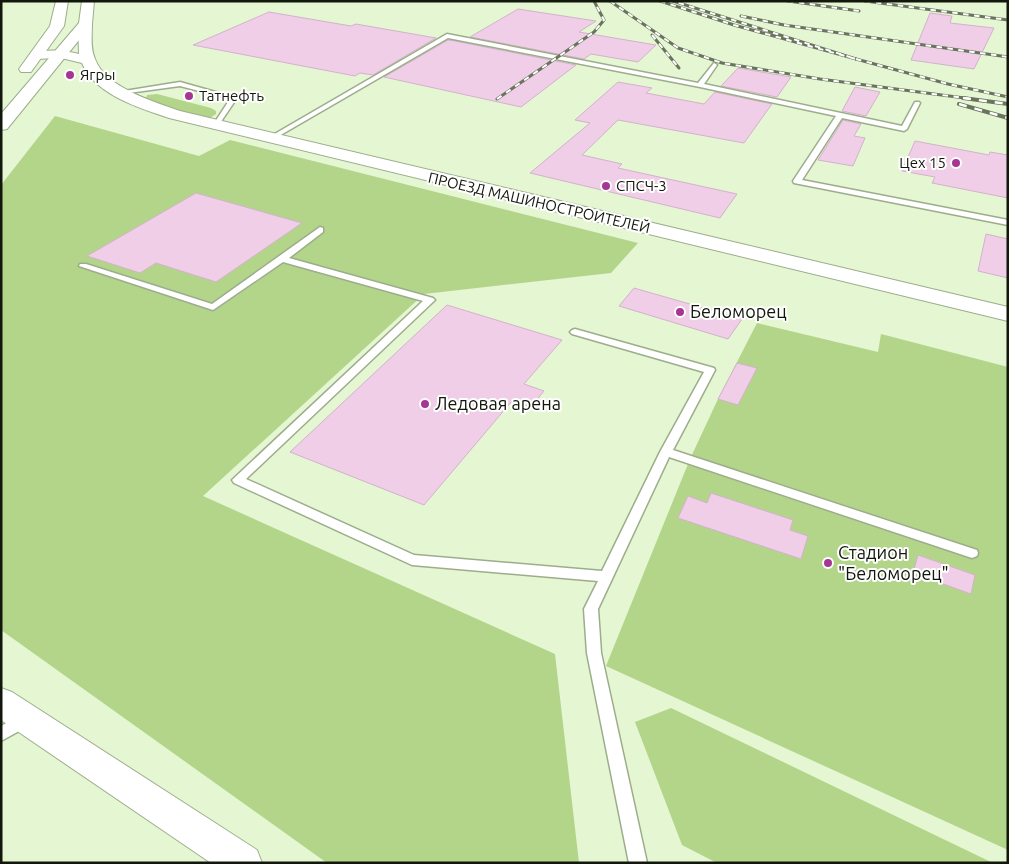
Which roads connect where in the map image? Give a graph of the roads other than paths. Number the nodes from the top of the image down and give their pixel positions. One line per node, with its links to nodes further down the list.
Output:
1 (62, 1): 5 (street)
2 (88, 1): 3 (street)
3 (85, 24): 4 (street); 6 (street)
4 (61, 54): 5 (street); 6 (street); 13 (street)
5 (37, 56): 8 (street)
6 (87, 60): 10 (street, ПРОЕЗД МАШИНОСТРОИТЕЛЕЙ)
7 (714, 65): 9 (lane)
8 (16, 82)
9 (700, 84): 12 (lane); 15 (lane)
10 (121, 92): 14 (street, ПРОЕЗД МАШИНОСТРОИТЕЛЕЙ); 14 (lane)
11 (917, 103): 12 (lane)
12 (840, 115): 16 (lane)
13 (1, 125)
14 (216, 125): 15 (street, ПРОЕЗД МАШИНОСТРОИТЕЛЕЙ)
15 (270, 139): 20 (street, ПРОЕЗД МАШИНОСТРОИТЕЛЕЙ)
16 (1008, 223)
17 (320, 230): 18 (lane)
18 (282, 259): 19 (lane); 24 (lane)
19 (83, 266)
20 (1008, 314)
21 (575, 332): 22 (lane)
22 (666, 452): 23 (lane); 24 (lane)
23 (972, 553)
24 (607, 577): 27 (lane)
25 (10, 718): 26 (street)
26 (244, 863)
27 (638, 863)

